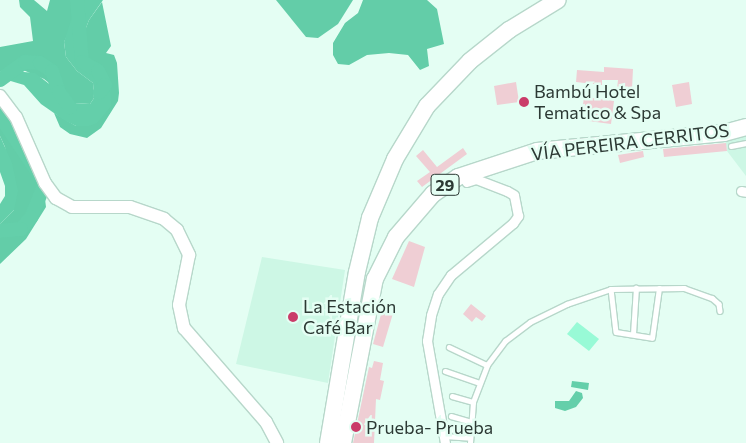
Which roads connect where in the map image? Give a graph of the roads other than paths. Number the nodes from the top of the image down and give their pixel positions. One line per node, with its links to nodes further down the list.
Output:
1 (558, 0): 24 (highway)
2 (0, 96): 23 (street)
3 (746, 127): 6 (highway, VÍA PEREIRA CERRITOS / 29)
4 (746, 142): 5 (lane)
5 (731, 146)
6 (426, 200): 21 (street); 25 (highway, VÍA PEREIRA CERRITOS / 29)
7 (636, 288): 8 (lane); 9 (lane); 11 (lane)
8 (660, 288): 10 (lane); 11 (lane)
9 (611, 289): 11 (lane); 13 (lane)
10 (720, 311)
11 (633, 334)
12 (449, 347): 13 (lane)
13 (487, 364): 15 (lane)
14 (445, 371): 15 (lane)
15 (479, 383): 17 (lane)
16 (452, 396): 17 (lane)
17 (473, 402): 19 (lane)
18 (451, 416): 19 (lane)
19 (469, 421): 20 (lane)
20 (469, 431): 21 (lane); 22 (lane)
21 (444, 436): 22 (lane)
22 (470, 441)
23 (277, 443)
24 (328, 443)
25 (343, 443)

